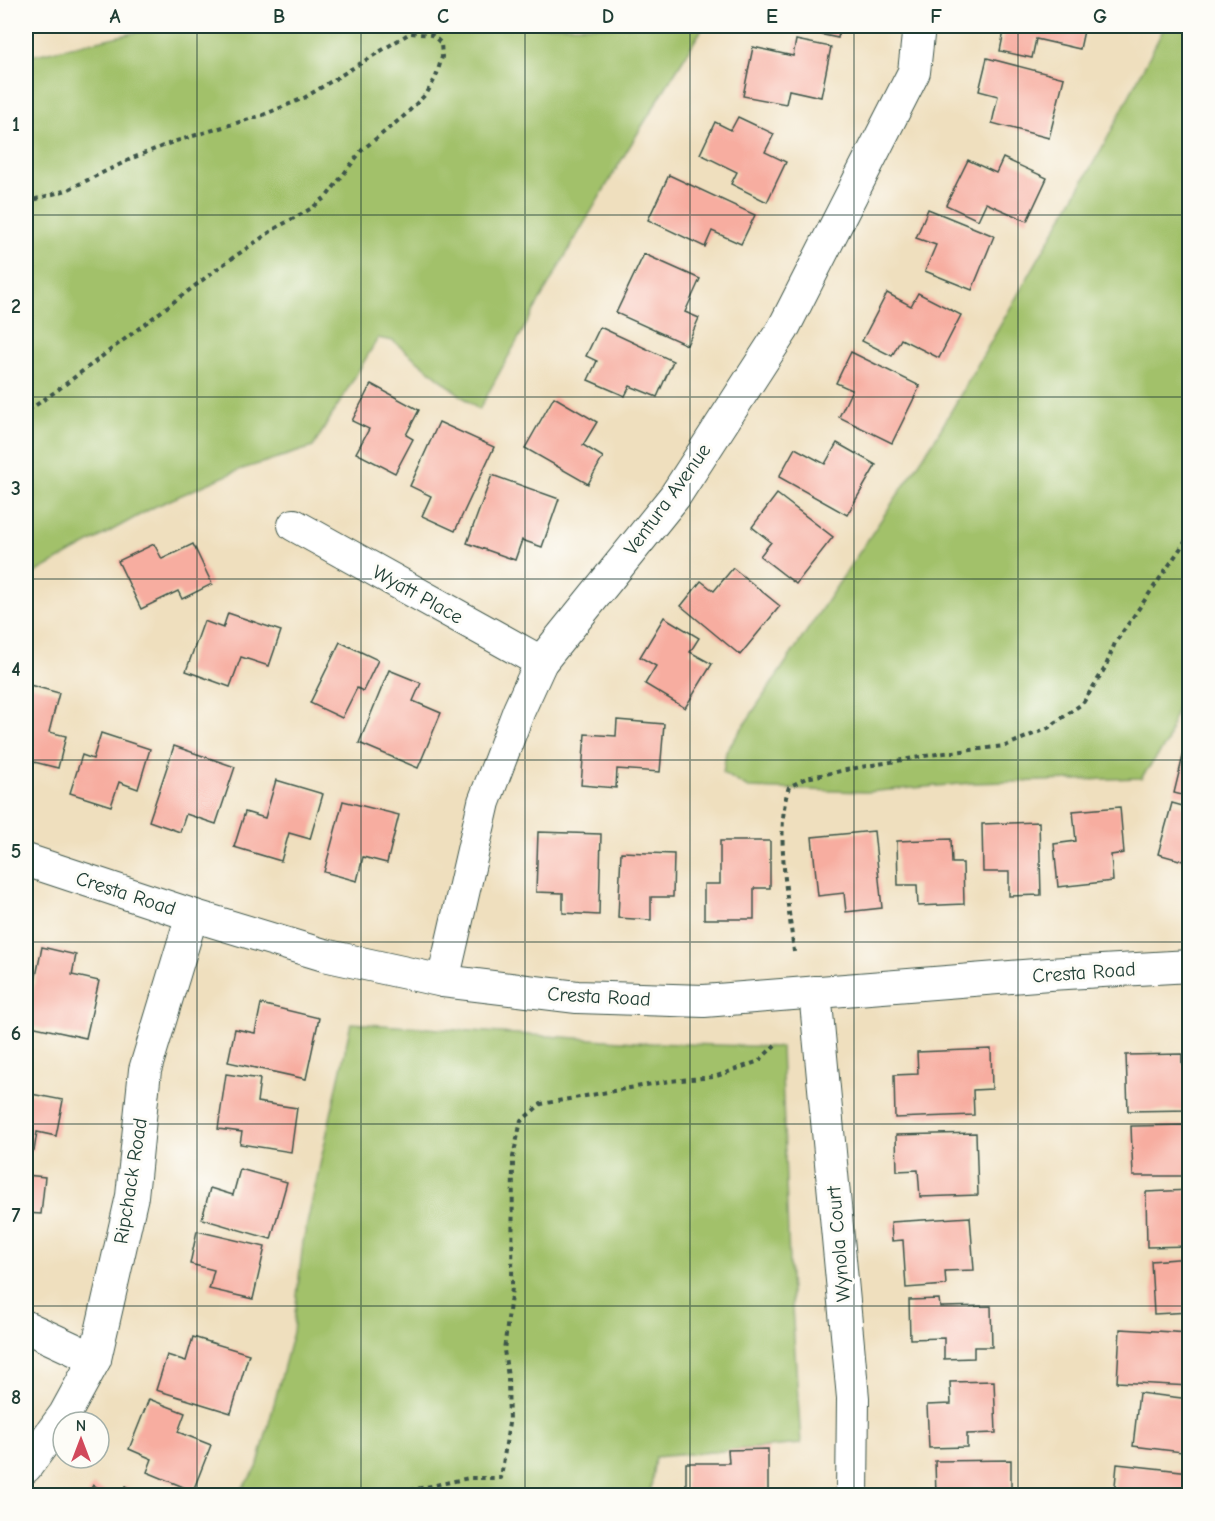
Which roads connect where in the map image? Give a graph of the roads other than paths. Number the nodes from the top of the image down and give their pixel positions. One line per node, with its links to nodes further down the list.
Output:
1 (919, 26): 3 (street, Ventura Avenue)
2 (294, 525): 3 (street, Wyatt Place)
3 (541, 662): 7 (street, Ventura Avenue)
4 (26, 860): 5 (street, Cresta Road)
5 (192, 915): 7 (street, Cresta Road); 10 (street, Ripchack Road)
6 (1190, 966): 8 (street, Cresta Road)
7 (443, 981): 8 (street, Cresta Road)
8 (815, 992): 12 (street, Wynola Court)
9 (26, 1327): 10 (street)
10 (95, 1359): 11 (street, Ripchack Road)
11 (26, 1467)
12 (852, 1496)

